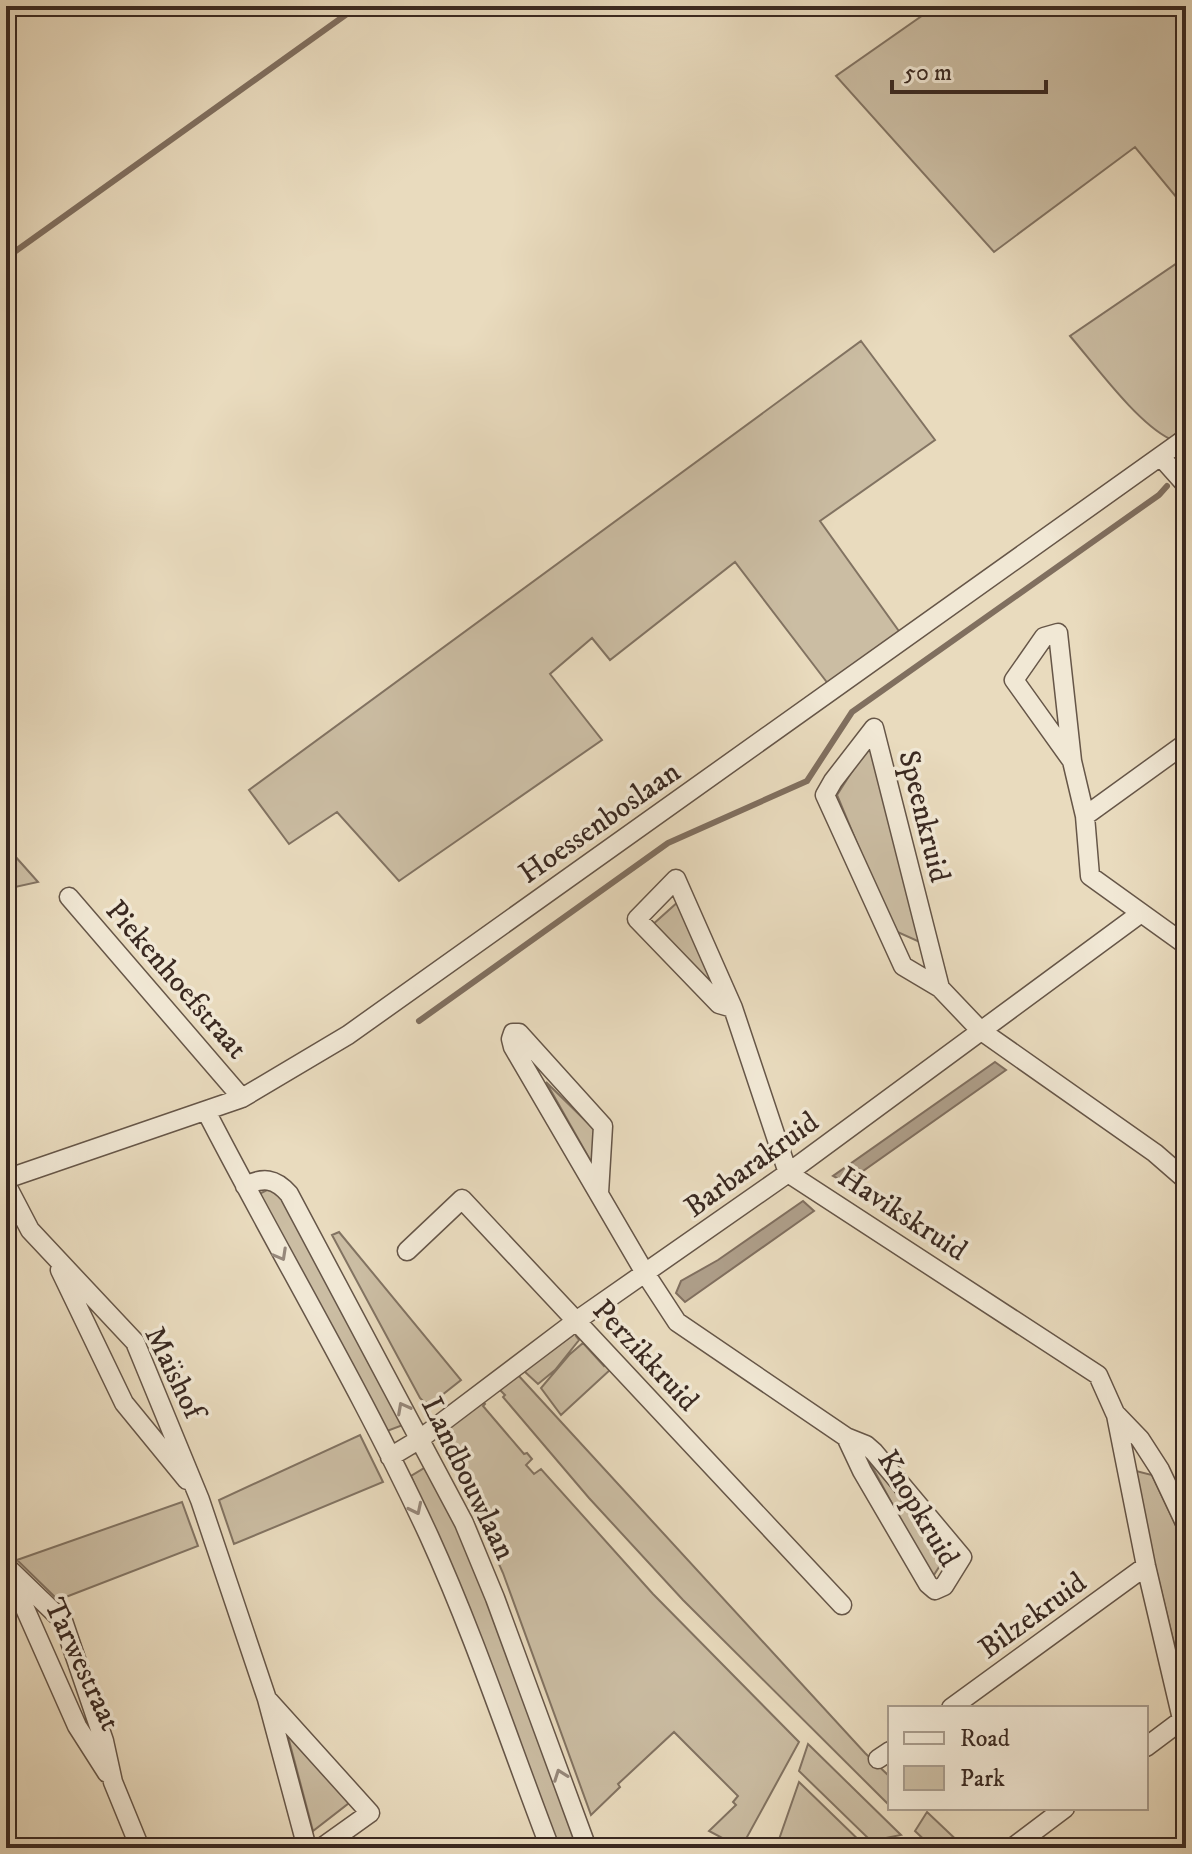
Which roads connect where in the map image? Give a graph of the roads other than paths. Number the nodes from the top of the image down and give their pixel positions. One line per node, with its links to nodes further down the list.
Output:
1 (1186, 438): 2 (street, Hoessenboslaan)
2 (1161, 457): 3 (street); 13 (street, Hoessenboslaan)
3 (1186, 485)
4 (1186, 743): 6 (street)
5 (1072, 761): 5 (street); 6 (street)
6 (1085, 816): 8 (street)
7 (69, 897): 13 (street, Piekenhoefstraat)
8 (1141, 913): 9 (street); 12 (street, Barbarakruid)
9 (1186, 945)
10 (940, 988): 10 (street, Speenkruid); 12 (street, Speenkruid)
11 (733, 1008): 11 (street); 16 (street)
12 (980, 1030): 15 (street, Speenkruid); 16 (street, Barbarakruid)
13 (242, 1098): 14 (street, Hoessenboslaan)
14 (206, 1111): 18 (street, Hoessenboslaan); 19 (street, Landbouwlaan)
15 (1162, 1159): 17 (street, Speenkruid); 20 (street, Speenkruid)
16 (788, 1173): 24 (street, Barbarakruid); 26 (street, Havikskruid)
17 (1186, 1180)
18 (6, 1181): 23 (street, Maïshof)
19 (245, 1186): 28 (street, Landbouwlaan, one-way to 19); 29 (street, Landbouwlaan, one-way to 29)
20 (1186, 1190)
21 (599, 1193): 21 (street, Knopkruid); 24 (street, Knopkruid)
22 (407, 1251): 25 (street, Perzikkruid)
23 (52, 1253): 30 (street, Maïshof); 30 (street, Maïshof)
24 (645, 1273): 25 (street, Barbarakruid); 27 (street, Knopkruid)
25 (576, 1321): 28 (street, Barbarakruid); 34 (street, Perzikkruid)
26 (1115, 1413): 31 (street, Havikskruid); 32 (street, Havikskruid)
27 (846, 1437): 27 (street, Knopkruid)
28 (420, 1439): 29 (street, Barbarakruid); 46 (street, Landbouwlaan, one-way to 28)
29 (390, 1457): 45 (street, Landbouwlaan, one-way to 45)
30 (197, 1492): 36 (street, Maïshof)
31 (1186, 1525)
32 (1146, 1566): 35 (street, Havikskruid); 37 (street, Bilzekruid)
33 (6, 1567): 40 (street, Tarwestraat); 40 (street, Tarwestraat)
34 (842, 1605)
35 (1180, 1686): 38 (street, Havikskruid)
36 (267, 1699): 43 (street, Maïshof); 44 (street, Maïshof)
37 (954, 1706)
38 (1184, 1728): 39 (street)
39 (1148, 1746)
40 (113, 1782): 42 (street, Tarwestraat)
41 (1062, 1810): 47 (street)
42 (140, 1848)
43 (307, 1848)
44 (321, 1848)
45 (550, 1848)
46 (587, 1848)
47 (1012, 1848)

